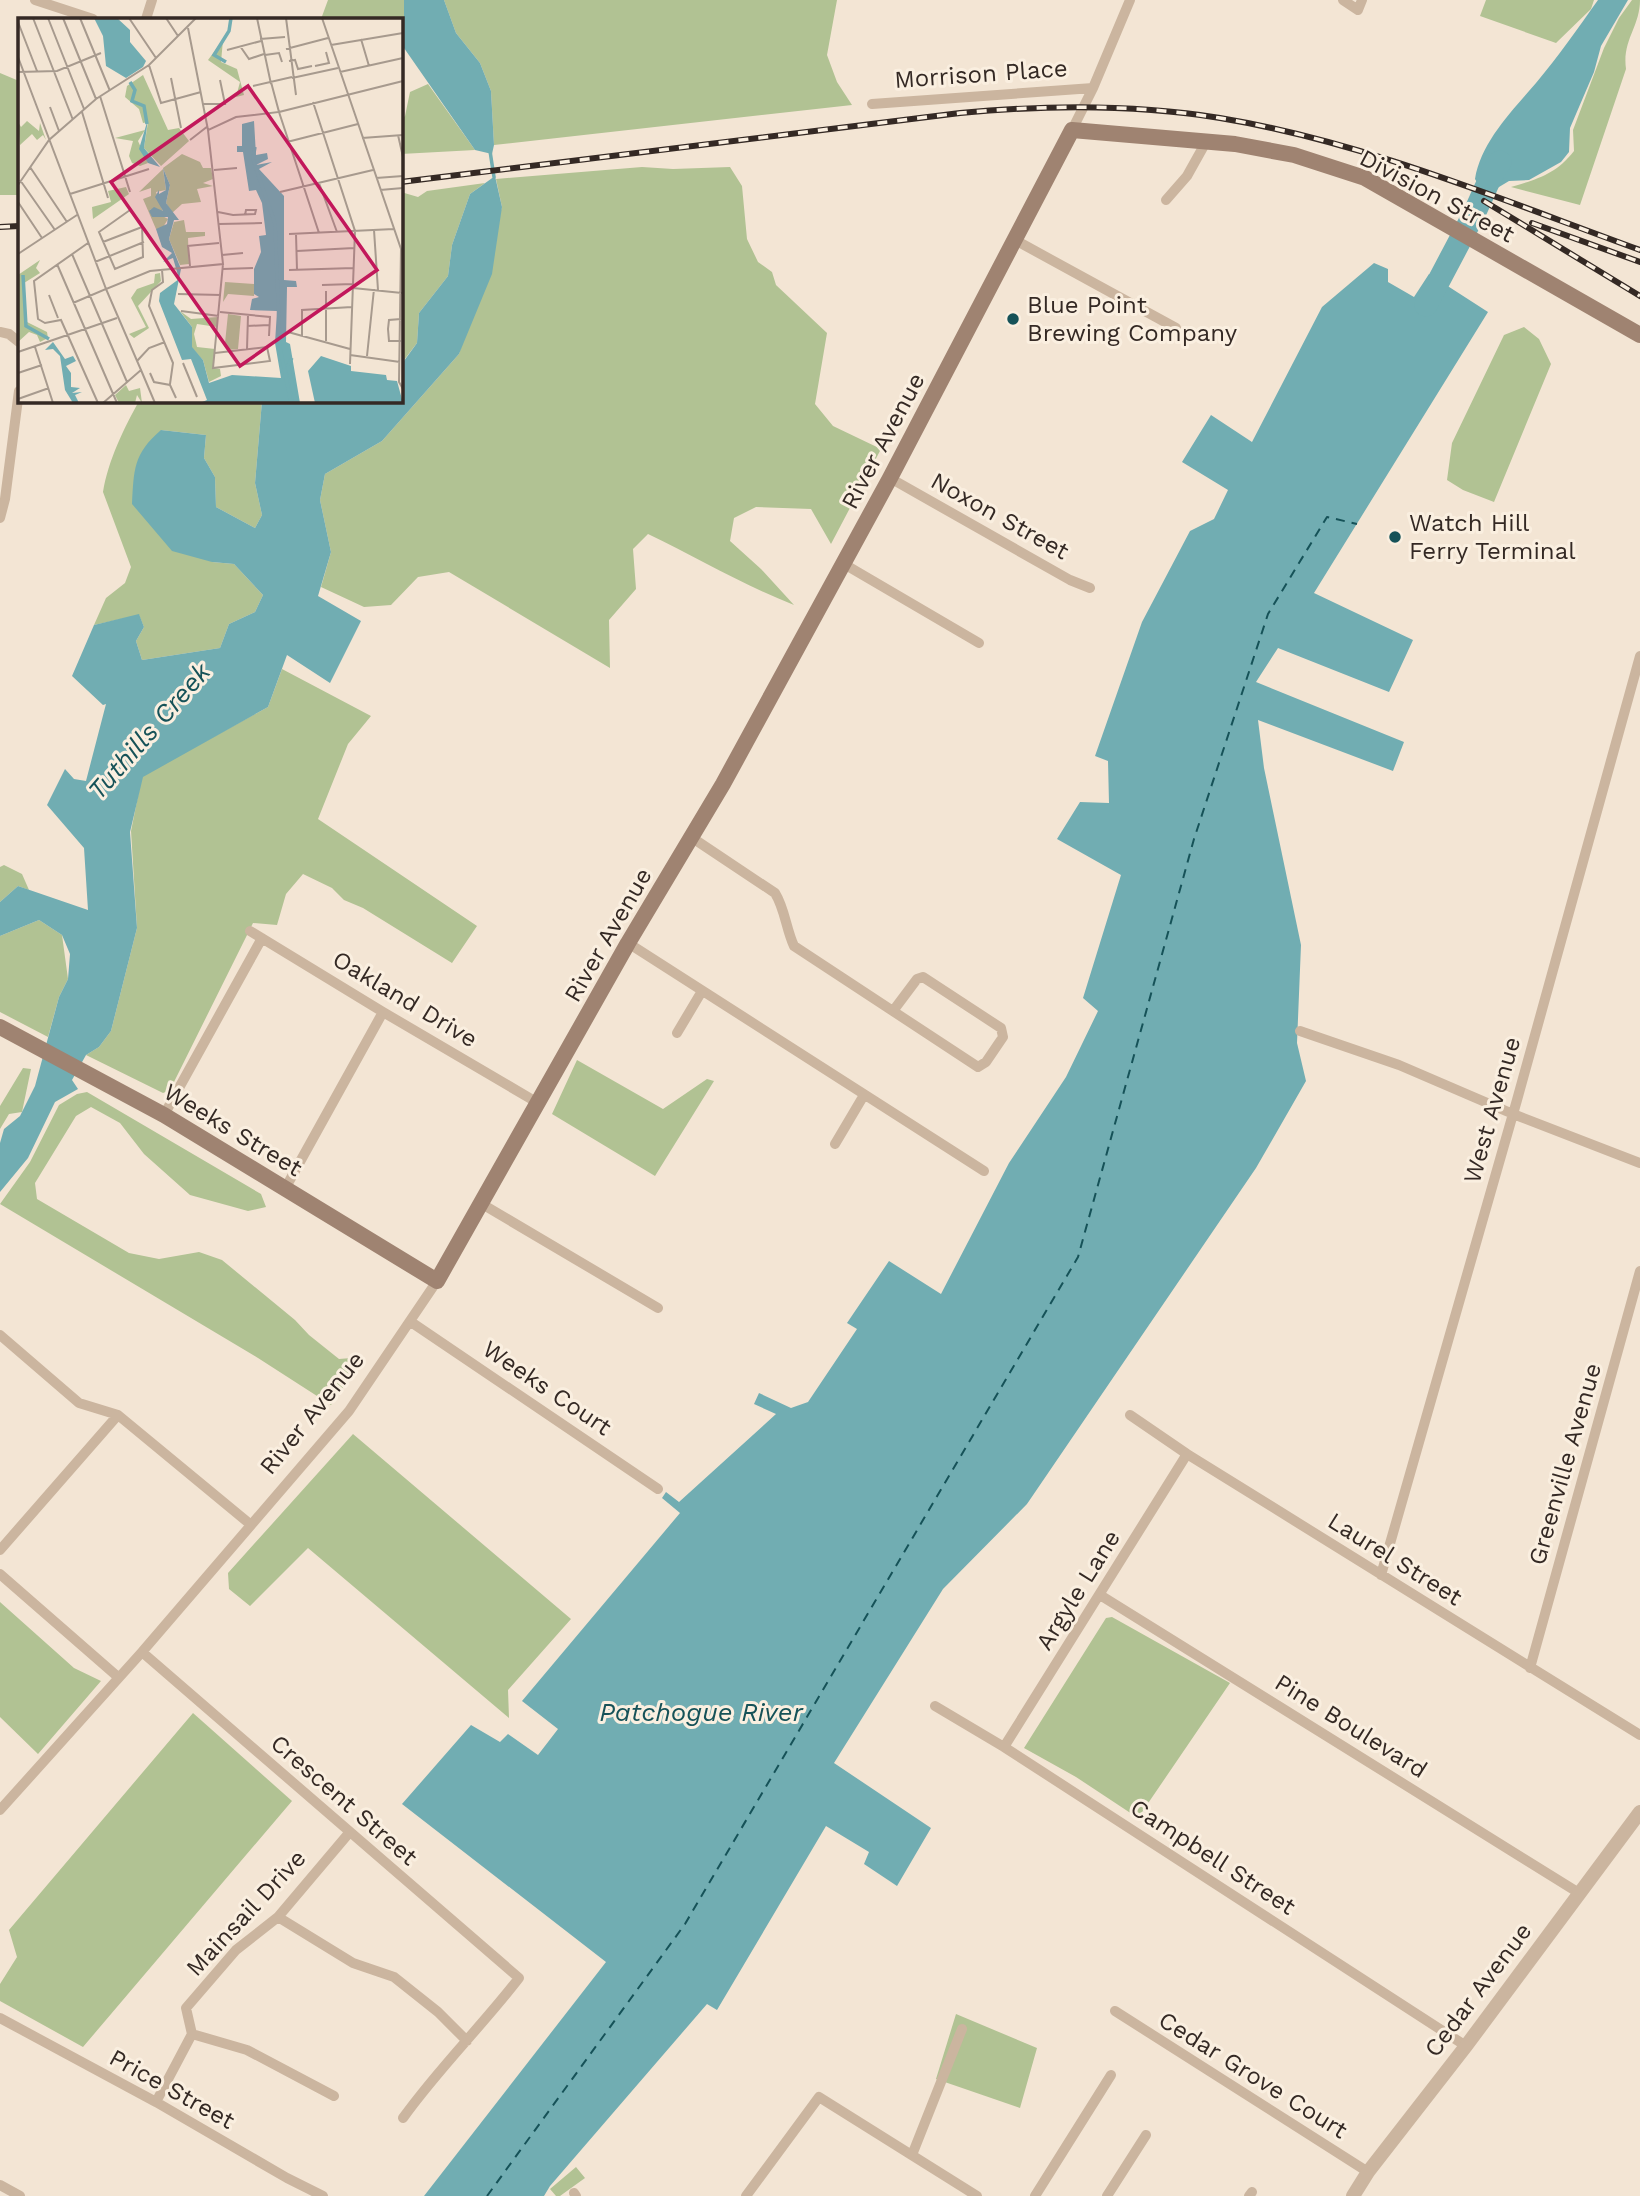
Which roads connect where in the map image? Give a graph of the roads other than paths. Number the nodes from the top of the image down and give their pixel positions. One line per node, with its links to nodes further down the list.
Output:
1 (35, 0): 6 (street)
2 (152, 0): 7 (street)
3 (1130, 0): 8 (street, River Avenue)
4 (1343, 0): 5 (street)
5 (1362, 0)
6 (90, 18)
7 (146, 18)
8 (1093, 88): 9 (street, Morrison Place); 10 (street, River Avenue)
9 (872, 104)
10 (1072, 130): 11 (main road, Division Street); 13 (main road, River Avenue)
11 (1206, 142): 12 (street); 16 (main road, Division Street)
12 (1166, 200)
13 (1015, 240): 14 (street); 19 (main road, River Avenue)
14 (1176, 328)
15 (0, 332): 17 (street)
16 (1640, 335)
17 (18, 341)
18 (18, 399): 20 (street)
19 (890, 478): 21 (main road, River Avenue); 22 (street, Noxon Street)
20 (0, 518)
21 (844, 564): 23 (street); 25 (main road, River Avenue)
22 (1090, 588)
23 (979, 643)
24 (1639, 661): 37 (street, West Avenue)
25 (691, 837): 28 (main road, River Avenue); 30 (street)
26 (250, 931): 27 (street, Oakland Drive)
27 (262, 938): 31 (street, Oakland Drive); 38 (street)
28 (628, 943): 29 (street); 36 (main road, River Avenue)
29 (702, 991): 34 (street); 35 (street)
30 (893, 1011): 30 (street)
31 (383, 1012): 36 (street, Oakland Drive); 42 (street)
32 (0, 1027): 38 (main road, Weeks Street)
33 (1300, 1031): 37 (street)
34 (677, 1033)
35 (864, 1095): 39 (street); 41 (street)
36 (538, 1103): 43 (main road, River Avenue)
37 (1513, 1114): 40 (street); 56 (street, West Avenue)
38 (164, 1115): 42 (main road, Weeks Street)
39 (835, 1144)
40 (1640, 1163)
41 (984, 1171)
42 (286, 1187): 45 (main road, Weeks Street)
43 (482, 1204): 45 (main road, River Avenue); 46 (street)
44 (1640, 1271): 59 (street, Greenville Avenue)
45 (437, 1281): 47 (street, River Avenue)
46 (659, 1308)
47 (411, 1322): 52 (street, Weeks Court); 53 (street, River Avenue)
48 (0, 1335): 49 (street)
49 (118, 1415): 53 (street); 54 (street)
50 (1130, 1415): 51 (street, Laurel Street)
51 (1187, 1454): 56 (street, Laurel Street); 57 (street, Argyle Lane)
52 (659, 1489)
53 (250, 1524): 58 (street, River Avenue)
54 (0, 1550)
55 (0, 1574): 60 (street)
56 (1381, 1575): 59 (street, Laurel Street)
57 (1100, 1595): 63 (street, Argyle Lane); 67 (street, Pine Boulevard)
58 (142, 1652): 60 (street, River Avenue); 66 (street, Crescent Street)
59 (1530, 1668): 62 (street, Laurel Street)
60 (118, 1677): 64 (street, River Avenue)
61 (935, 1706): 63 (street, Campbell Street)
62 (1640, 1735)
63 (1004, 1747): 74 (street, Campbell Street)
64 (0, 1810)
65 (1640, 1812): 67 (street, Cedar Avenue)
66 (349, 1833): 68 (street, Mainsail Drive); 73 (street, Crescent Street)
67 (1579, 1893): 74 (street, Cedar Avenue)
68 (278, 1917): 72 (street, Mainsail Drive); 73 (street)
69 (1115, 2011): 81 (street, Cedar Grove Court)
70 (0, 2018): 77 (street, Price Street)
71 (962, 2029): 80 (street)
72 (192, 2034): 76 (street); 77 (street, Mainsail Drive)
73 (467, 2041): 78 (street)
74 (1466, 2046): 81 (street, Cedar Avenue)
75 (1111, 2075): 87 (street)
76 (334, 2096)
77 (156, 2102): 84 (street, Price Street)
78 (403, 2118)
79 (1146, 2135): 88 (street)
80 (912, 2155): 85 (street); 86 (street)
81 (1368, 2172): 89 (street, Cedar Avenue)
82 (0, 2185): 83 (street)
83 (20, 2196)
84 (323, 2196)
85 (746, 2196)
86 (977, 2196)
87 (1035, 2196)
88 (1107, 2196)
89 (1353, 2196)

